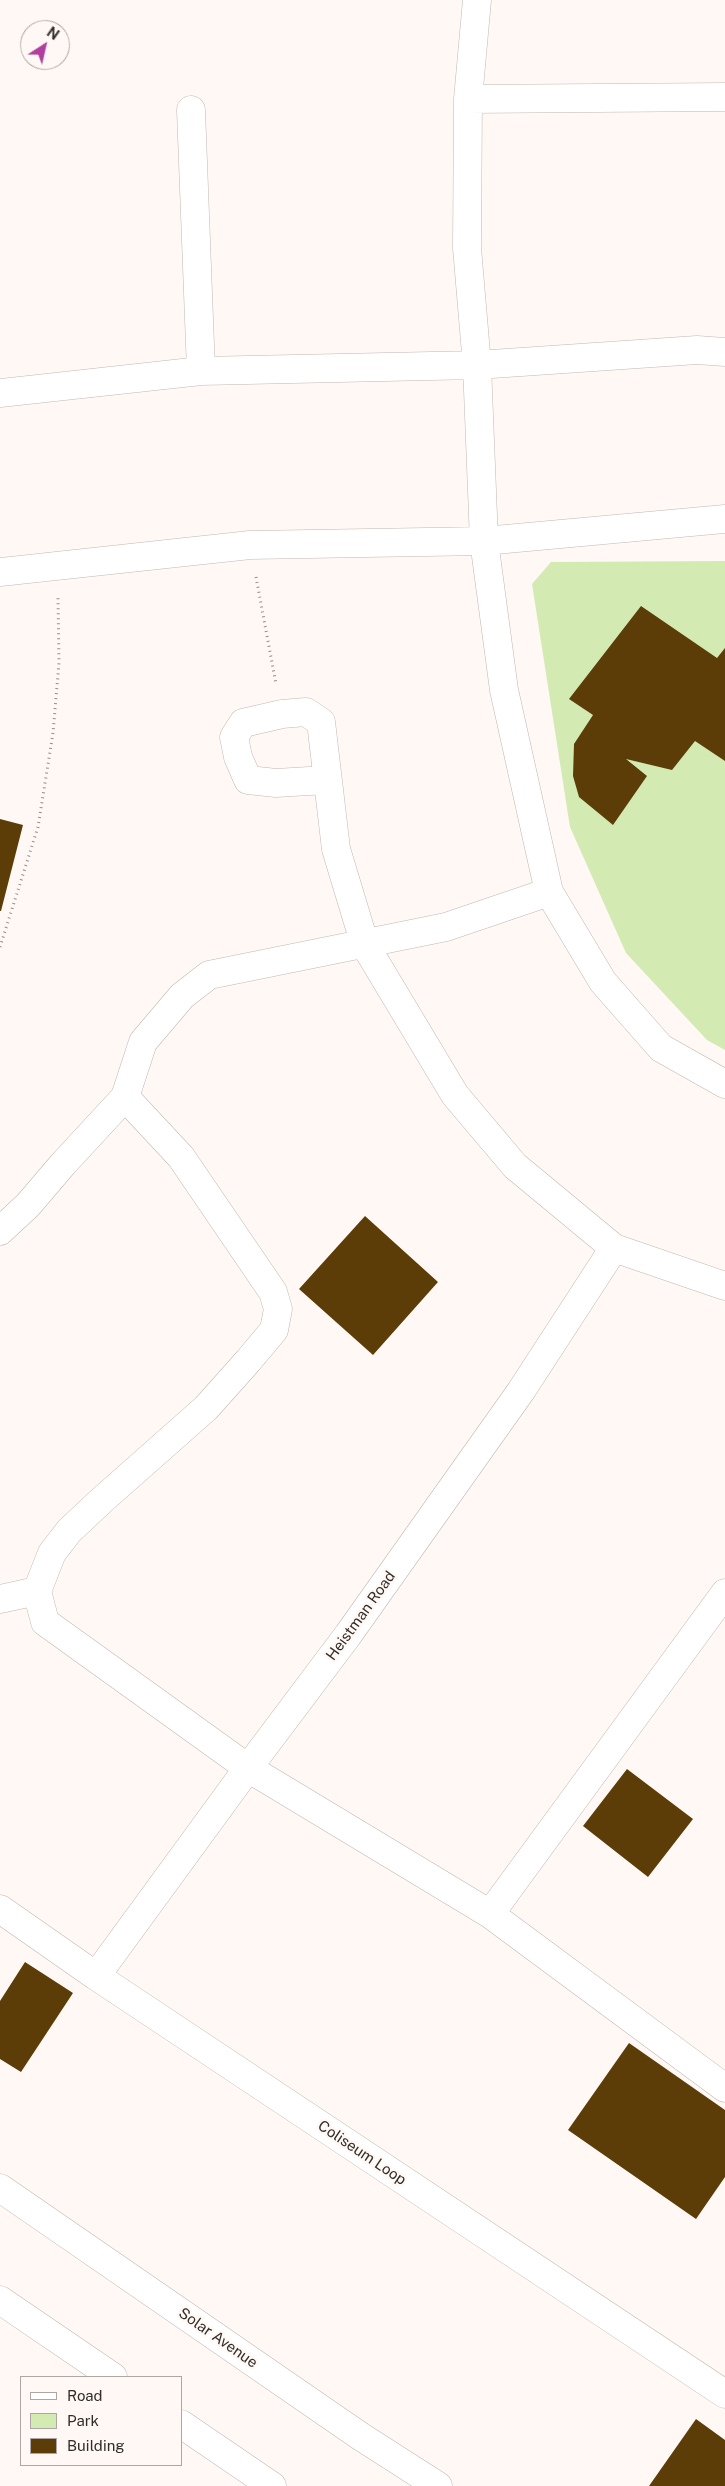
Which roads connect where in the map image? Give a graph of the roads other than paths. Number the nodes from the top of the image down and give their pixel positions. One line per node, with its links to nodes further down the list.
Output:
1 (477, 0): 3 (street)
2 (725, 97): 3 (street)
3 (468, 99): 6 (street)
4 (192, 110): 7 (street)
5 (725, 352): 6 (street)
6 (476, 365): 7 (street); 10 (street)
7 (201, 371): 8 (street)
8 (0, 393)
9 (725, 519): 10 (street)
10 (484, 541): 11 (street); 13 (street)
11 (0, 572)
12 (326, 780): 12 (street); 14 (street)
13 (549, 892): 14 (street); 15 (street)
14 (365, 945): 16 (street); 18 (street)
15 (725, 1084)
16 (125, 1097): 17 (street); 20 (street)
17 (0, 1231)
18 (614, 1248): 19 (street); 23 (street, Heistman Road)
19 (725, 1286)
20 (38, 1591): 22 (street); 23 (street)
21 (725, 1593): 25 (street)
22 (0, 1598)
23 (248, 1768): 25 (street); 26 (street, Heistman Road)
24 (0, 1909): 26 (street, Coliseum Loop)
25 (490, 1914): 27 (street)
26 (96, 1976): 31 (street, Coliseum Loop)
27 (725, 2088)
28 (0, 2188): 34 (street, Solar Avenue)
29 (0, 2300): 30 (street)
30 (112, 2376)
31 (725, 2394)
32 (182, 2425): 33 (street)
33 (272, 2486)
34 (438, 2486)

